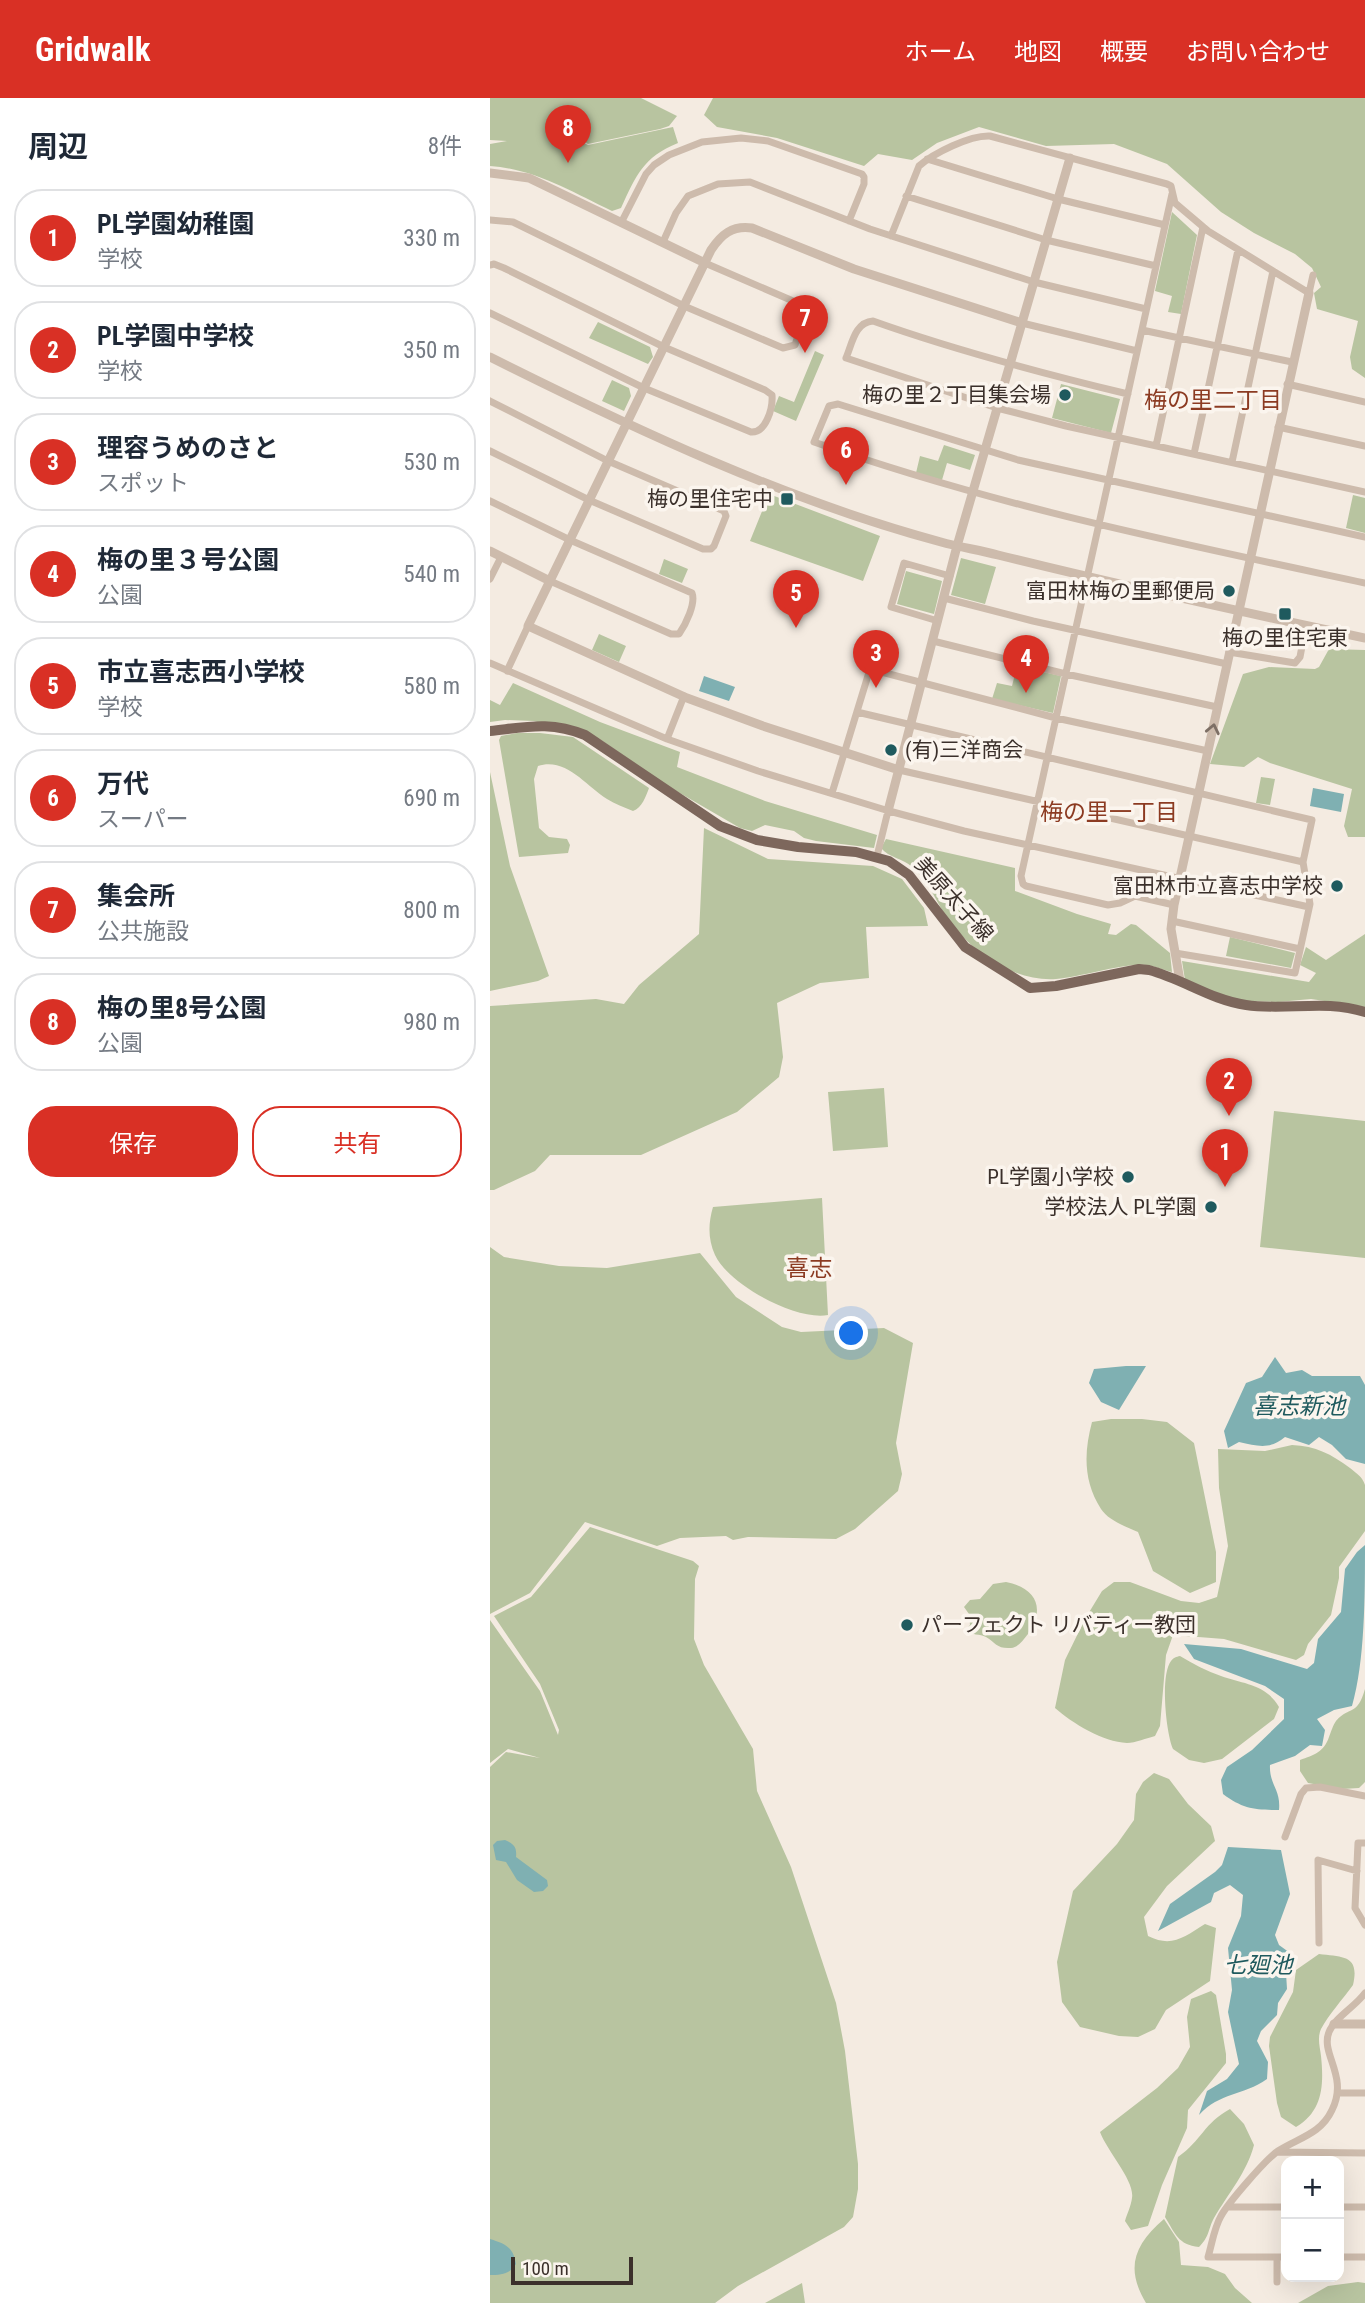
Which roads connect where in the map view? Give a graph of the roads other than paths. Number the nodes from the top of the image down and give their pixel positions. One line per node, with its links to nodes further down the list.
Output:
1 (928, 159): 2 (street); 5 (street); 6 (street)
2 (1070, 159): 4 (street); 6 (street)
3 (490, 173): 9 (street)
4 (1172, 194): 10 (street); 11 (street)
5 (906, 196): 12 (street); 13 (street)
6 (1058, 199): 10 (street); 13 (street)
7 (490, 220): 23 (street)
8 (849, 220): 9 (street); 12 (street); 14 (street)
9 (621, 223): 14 (street)
10 (1165, 225): 18 (street)
11 (1203, 227): 15 (street); 28 (street)
12 (891, 236): 21 (street)
13 (1046, 240): 18 (street); 21 (street)
14 (663, 242): 16 (street)
15 (1238, 250): 19 (street); 29 (street)
16 (705, 263): 23 (street); 23 (street); 26 (street)
17 (490, 265): 30 (street)
18 (1156, 266): 24 (street)
19 (1273, 271): 22 (street); 32 (street)
20 (1313, 275): 22 (street)
21 (1034, 282): 24 (street); 26 (street)
22 (1309, 293): 34 (street)
23 (684, 306): 30 (street)
24 (1146, 309): 27 (street)
25 (490, 313): 37 (street)
26 (1022, 323): 31 (street); 35 (street)
27 (1142, 330): 28 (street); 31 (street)
28 (1179, 338): 29 (street); 45 (street)
29 (1217, 346): 32 (street); 49 (street)
30 (664, 347): 37 (street); 37 (street)
31 (1137, 351): 38 (street)
32 (1255, 354): 34 (street); 51 (street)
33 (490, 357): 42 (street)
34 (1292, 362): 36 (street)
35 (1010, 365): 38 (street); 41 (street); 41 (street)
36 (1287, 384): 40 (street); 43 (street)
37 (644, 388): 42 (street)
38 (1128, 394): 44 (street)
39 (490, 401): 50 (street)
40 (1365, 402)
41 (998, 408): 44 (street); 48 (street)
42 (626, 424): 50 (street); 62 (street)
43 (1278, 427): 46 (street); 52 (street)
44 (1118, 437): 45 (street); 53 (street)
45 (1156, 446): 49 (street)
46 (1365, 446)
47 (490, 451): 56 (street)
48 (985, 451): 53 (street); 55 (street); 55 (street)
49 (1194, 454): 51 (street)
50 (608, 461): 56 (street); 56 (street)
51 (1232, 462): 52 (street)
52 (1269, 470): 54 (street); 58 (street)
53 (1109, 480): 58 (street); 59 (street)
54 (1365, 492)
55 (972, 494): 59 (street); 62 (street)
56 (589, 500): 61 (street)
57 (490, 501): 61 (street)
58 (1259, 514): 60 (street); 65 (street)
59 (1099, 525): 65 (street); 67 (street)
60 (1365, 537)
61 (570, 540): 69 (street); 69 (street)
62 (957, 546): 66 (street); 67 (street)
63 (490, 551): 64 (street)
64 (501, 557): 68 (street); 69 (street)
65 (1250, 558): 70 (street); 72 (street)
66 (950, 576): 71 (street); 73 (street)
67 (1087, 577): 72 (street); 76 (street)
68 (490, 579)
69 (550, 581): 75 (street)
70 (1365, 583)
71 (944, 598): 73 (street); 76 (street)
72 (1238, 610): 74 (street); 79 (street)
73 (938, 621): 78 (street)
74 (1306, 625): 77 (street); 79 (street)
75 (528, 626): 82 (street); 85 (street)
76 (1076, 631): 81 (street); 83 (street)
77 (1365, 638)
78 (933, 641): 83 (street); 84 (street)
79 (1229, 652): 81 (street)
80 (490, 663): 82 (street)
81 (1227, 664): 86 (street)
82 (507, 671): 91 (street)
83 (1066, 674): 86 (street); 88 (street)
84 (922, 683): 87 (street); 88 (street); 89 (street)
85 (684, 696): 91 (street); 93 (street)
86 (1217, 706): 92 (street, one-way to 86)
87 (857, 712): 89 (street); 93 (street)
88 (1056, 718): 92 (street); 94 (street)
89 (911, 725): 94 (street); 95 (street)
90 (490, 731): 102 (main road, 美原太子線)
91 (667, 739): 96 (street)
92 (1208, 751): 97 (street)
93 (845, 752): 95 (street); 96 (street)
94 (1048, 757): 97 (street); 98 (street)
95 (899, 770): 98 (street); 99 (street)
96 (832, 793): 99 (street)
97 (1198, 793): 100 (street); 103 (street)
98 (1038, 802): 100 (street); 101 (street)
99 (888, 811): 101 (street); 102 (street)
100 (1189, 836): 103 (street); 104 (street)
101 (1028, 845): 104 (street); 105 (street)
102 (877, 856): 110 (main road, 美原太子線)
103 (1303, 862): 106 (street)
104 (1180, 878): 105 (street); 106 (street)
105 (1174, 905): 107 (street)
106 (1309, 907): 108 (street)
107 (1172, 920): 108 (street); 109 (street)
108 (1300, 949): 109 (street)
109 (1175, 953): 110 (street)
110 (1180, 981): 111 (main road, 美原太子線)
111 (1365, 1012)
112 (1365, 1796): 113 (street)
113 (1285, 1837)
114 (1365, 1843): 115 (street)
115 (1359, 1876): 116 (street); 119 (street)
116 (1355, 1905): 117 (street); 118 (street)
117 (1365, 1905)
118 (1365, 1925)
119 (1319, 1943)
120 (1365, 1993): 121 (street)
121 (1334, 2024): 122 (street); 123 (street)
122 (1365, 2024)
123 (1339, 2093): 124 (street); 125 (street)
124 (1365, 2093)
125 (1276, 2152): 126 (street); 127 (street)
126 (1365, 2153)
127 (1227, 2207): 128 (street); 131 (street)
128 (1281, 2207)
129 (1344, 2207): 130 (street)
130 (1365, 2207)
131 (1277, 2257): 132 (street); 135 (street)
132 (1281, 2257)
133 (1344, 2257): 134 (street)
134 (1365, 2257)
135 (1277, 2282)

